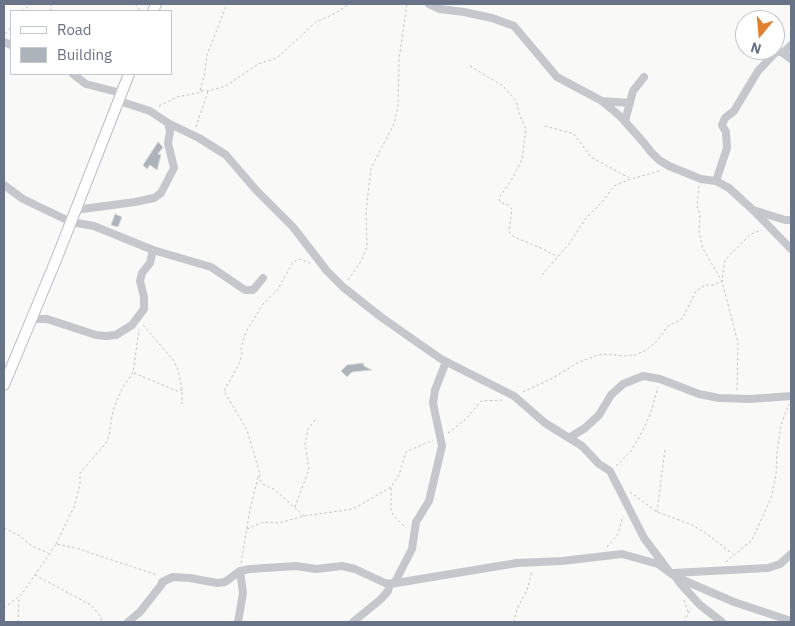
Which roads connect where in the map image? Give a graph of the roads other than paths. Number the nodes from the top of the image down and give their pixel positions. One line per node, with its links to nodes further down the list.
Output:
1 (429, 4): 7 (street)
2 (769, 60): 11 (street)
3 (77, 75): 6 (street)
4 (129, 75): 6 (street)
5 (644, 77): 8 (street)
6 (120, 97): 10 (street); 13 (street)
7 (602, 101): 8 (street); 9 (street)
8 (630, 103): 9 (street)
9 (625, 121): 11 (street)
10 (168, 123): 13 (street); 21 (street)
11 (716, 182): 14 (street)
12 (4, 185): 16 (street)
13 (75, 210): 16 (street)
14 (753, 210): 15 (street); 17 (street)
15 (791, 220)
16 (71, 222): 18 (street); 20 (street)
17 (791, 249)
18 (153, 250): 19 (street); 20 (street)
19 (263, 278)
20 (32, 319): 22 (street)
21 (446, 362): 24 (street); 28 (street)
22 (4, 385)
23 (791, 397): 24 (street)
24 (569, 438): 27 (street)
25 (791, 554): 27 (street)
26 (240, 571): 28 (street); 30 (street); 31 (street)
27 (672, 573): 28 (street); 29 (street); 33 (street)
28 (390, 584): 32 (street)
29 (791, 621)
30 (128, 622)
31 (238, 622)
32 (352, 622)
33 (722, 622)

